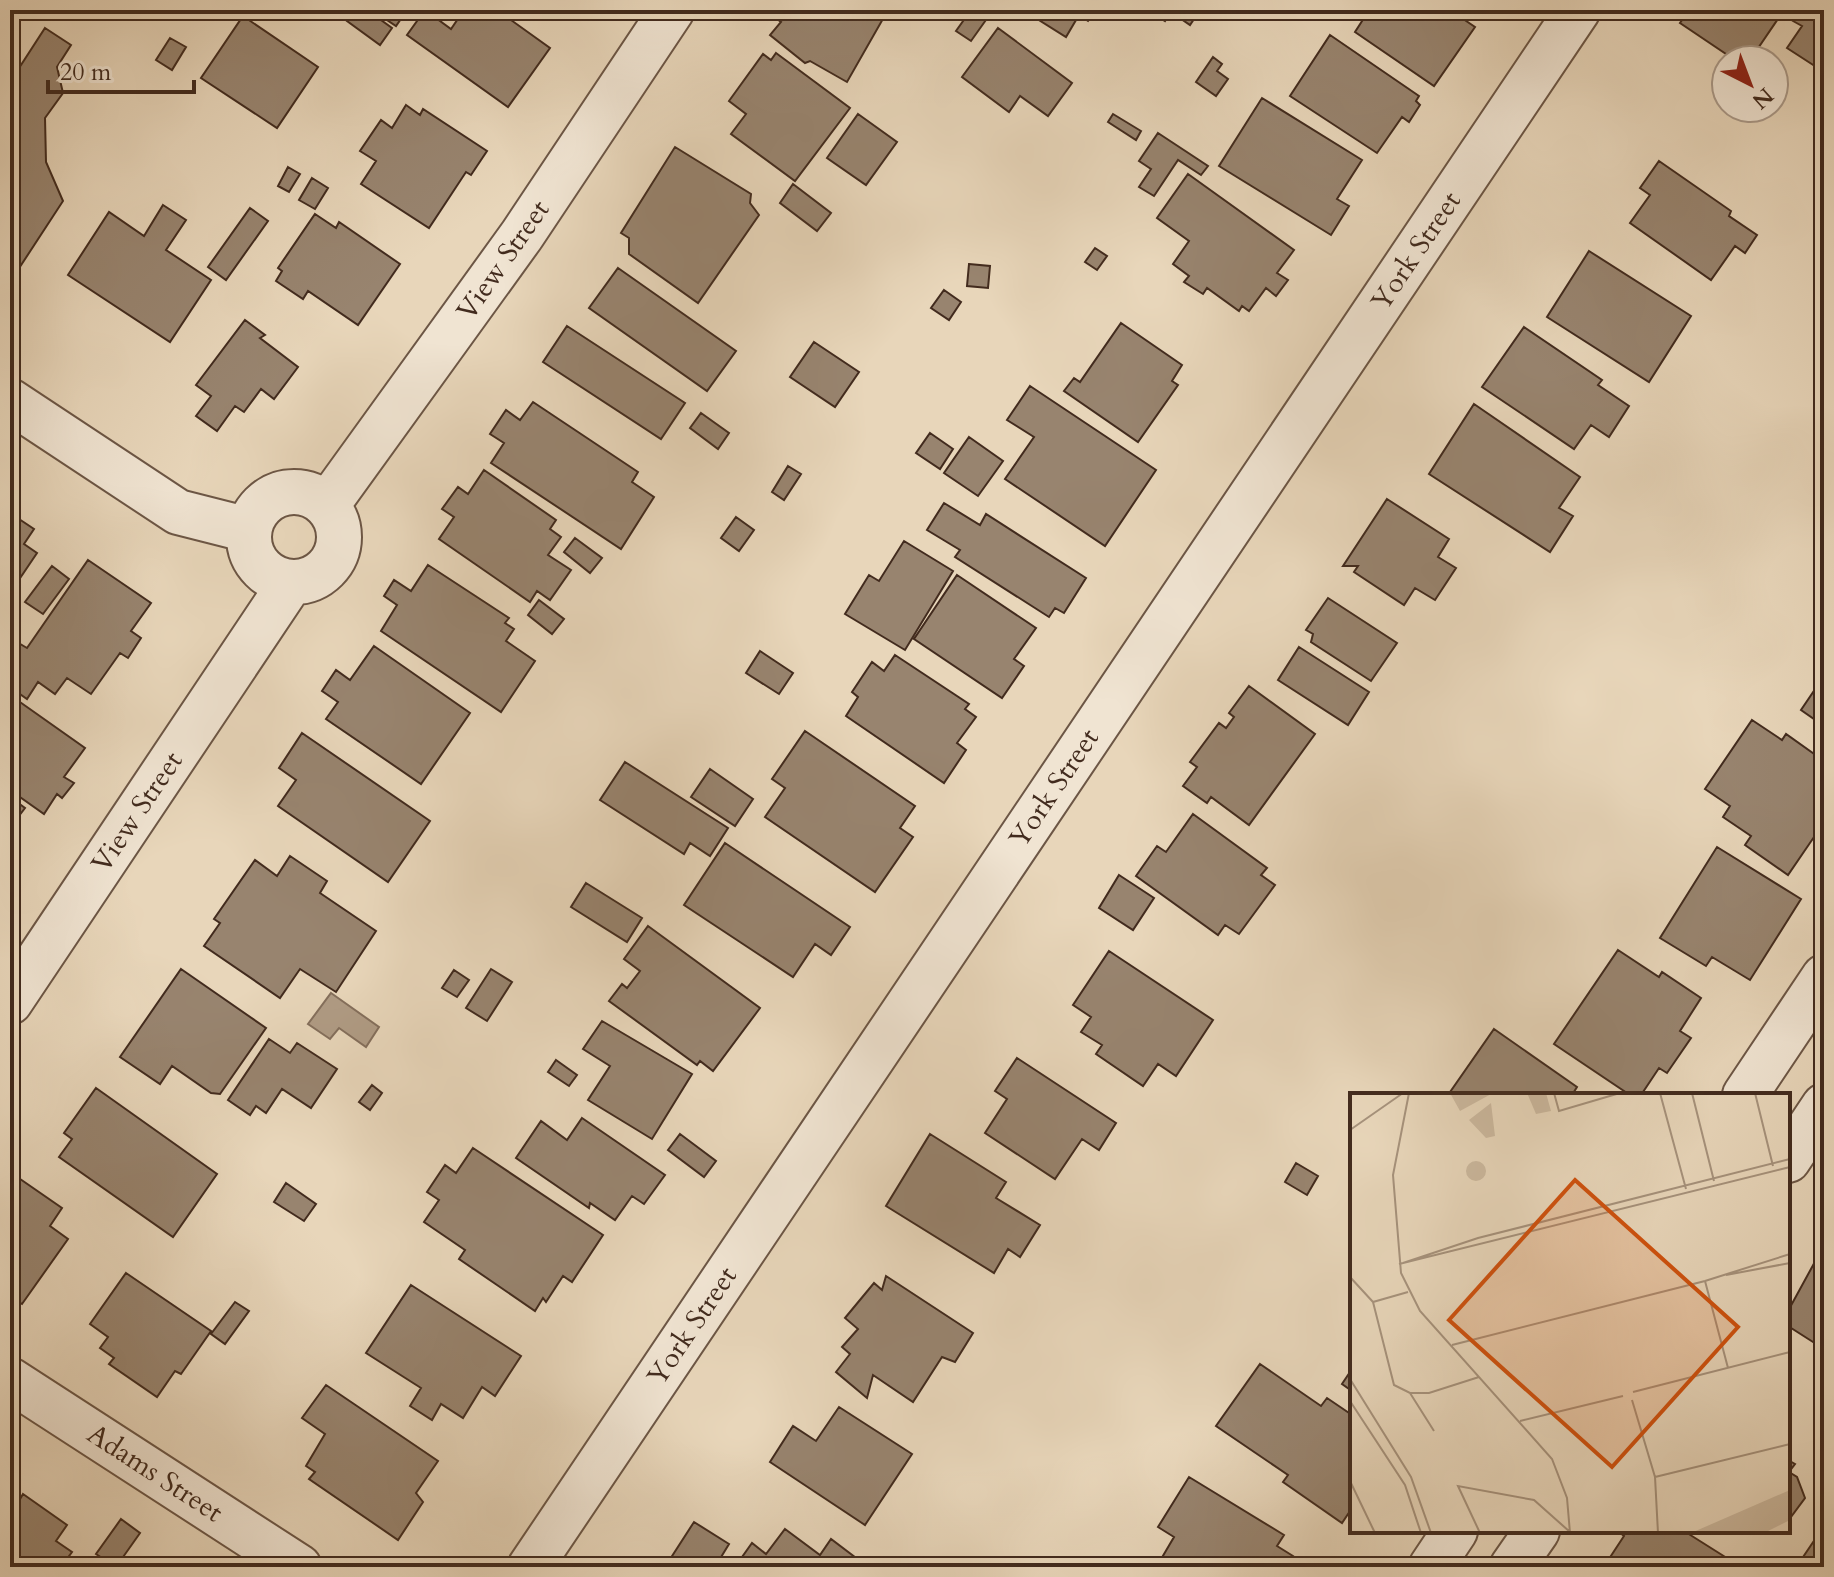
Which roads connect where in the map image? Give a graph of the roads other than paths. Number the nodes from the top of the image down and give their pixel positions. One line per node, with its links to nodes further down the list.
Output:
1 (672, 10): 4 (street, View Street)
2 (1578, 10): 16 (street, York Street)
3 (10, 401): 5 (street)
4 (327, 505): 5 (street); 6 (street)
5 (249, 530): 6 (street)
6 (291, 582): 8 (street, View Street)
7 (1824, 977): 9 (street)
8 (10, 1002)
9 (1746, 1093)
10 (1824, 1106): 11 (street)
11 (1790, 1157)
12 (10, 1380): 15 (street, Adams Street)
13 (1454, 1533): 17 (street)
14 (1536, 1533): 18 (street)
15 (299, 1567)
16 (530, 1567)
17 (1431, 1567)
18 (1512, 1567)

